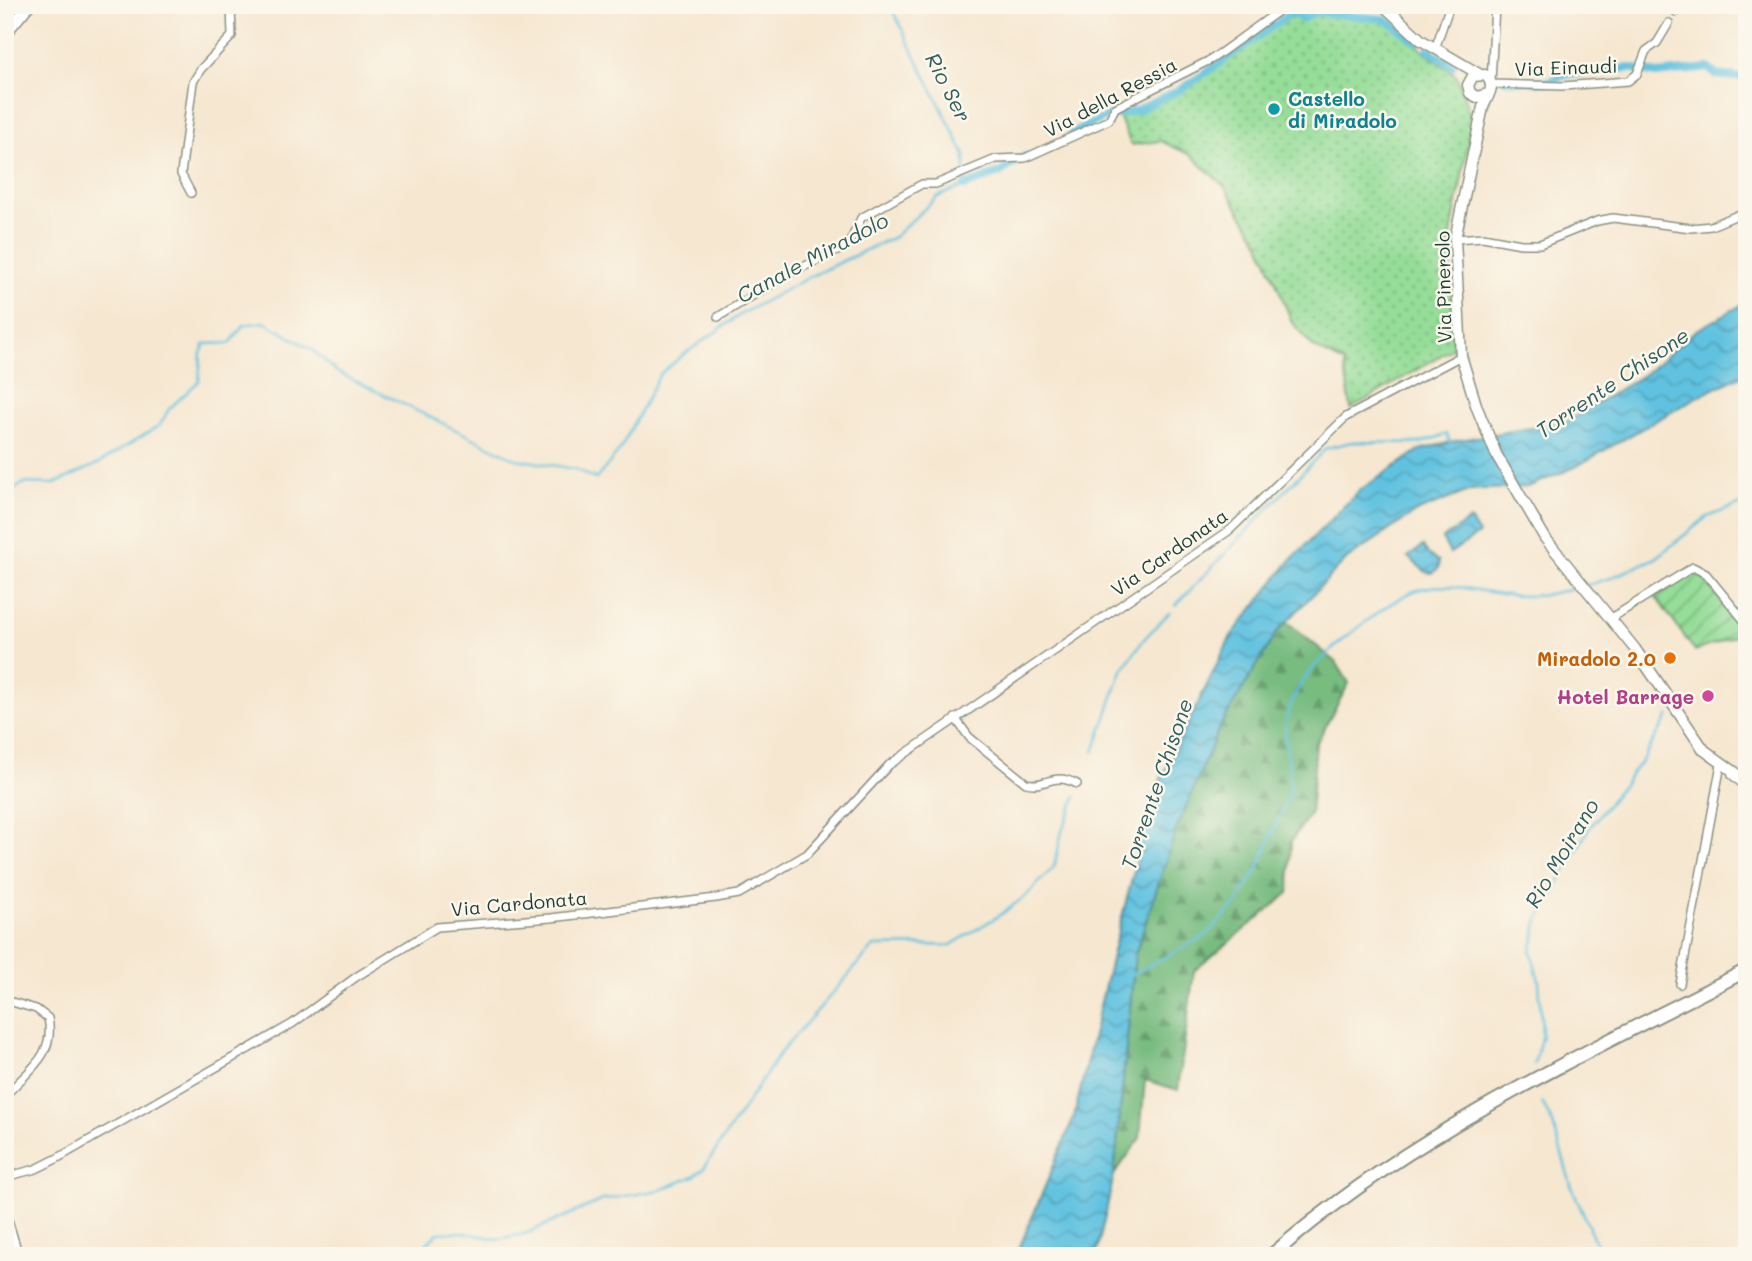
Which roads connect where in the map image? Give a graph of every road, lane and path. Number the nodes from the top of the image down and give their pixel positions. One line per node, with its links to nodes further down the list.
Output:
1 (29, 5): 10 (street)
2 (231, 5): 19 (street)
3 (1287, 5): 22 (street, Via della Ressia)
4 (1383, 5): 11 (street)
5 (1450, 5): 11 (street)
6 (1496, 5): 12 (street)
7 (1683, 5): 8 (street)
8 (1676, 12)
9 (1669, 23): 16 (street, Via Einaudi)
10 (5, 34)
11 (1434, 49): 13 (street)
12 (1492, 58): 14 (street); 16 (street)
13 (1457, 63): 14 (street); 15 (street)
14 (1481, 74): 15 (street); 16 (street)
15 (1469, 82): 17 (street, Via Pinerolo)
16 (1490, 87): 17 (street); 18 (street, Via Pinerolo)
17 (1470, 93): 18 (street, Via Pinerolo)
18 (1479, 124): 21 (street, Via Pinerolo)
19 (191, 193)
20 (1747, 211): 21 (street)
21 (1455, 239): 23 (street, Via Pinerolo)
22 (718, 317)
23 (1461, 356): 24 (street, Via Pinerolo); 26 (street, Via Cardonata)
24 (1610, 619): 25 (street); 27 (street, Via Pinerolo)
25 (1747, 624)
26 (955, 718): 29 (street); 36 (street, Via Cardonata)
27 (1723, 765): 28 (street, Via Pinerolo); 30 (street); 33 (street)
28 (1747, 781)
29 (1077, 784)
30 (1747, 789)
31 (1747, 970): 39 (highway)
32 (1747, 979): 40 (highway)
33 (1679, 984)
34 (5, 1000): 35 (street)
35 (5, 1096)
36 (5, 1177)
37 (5, 1210): 38 (street)
38 (19, 1256)
39 (1270, 1256)
40 (1282, 1256)

